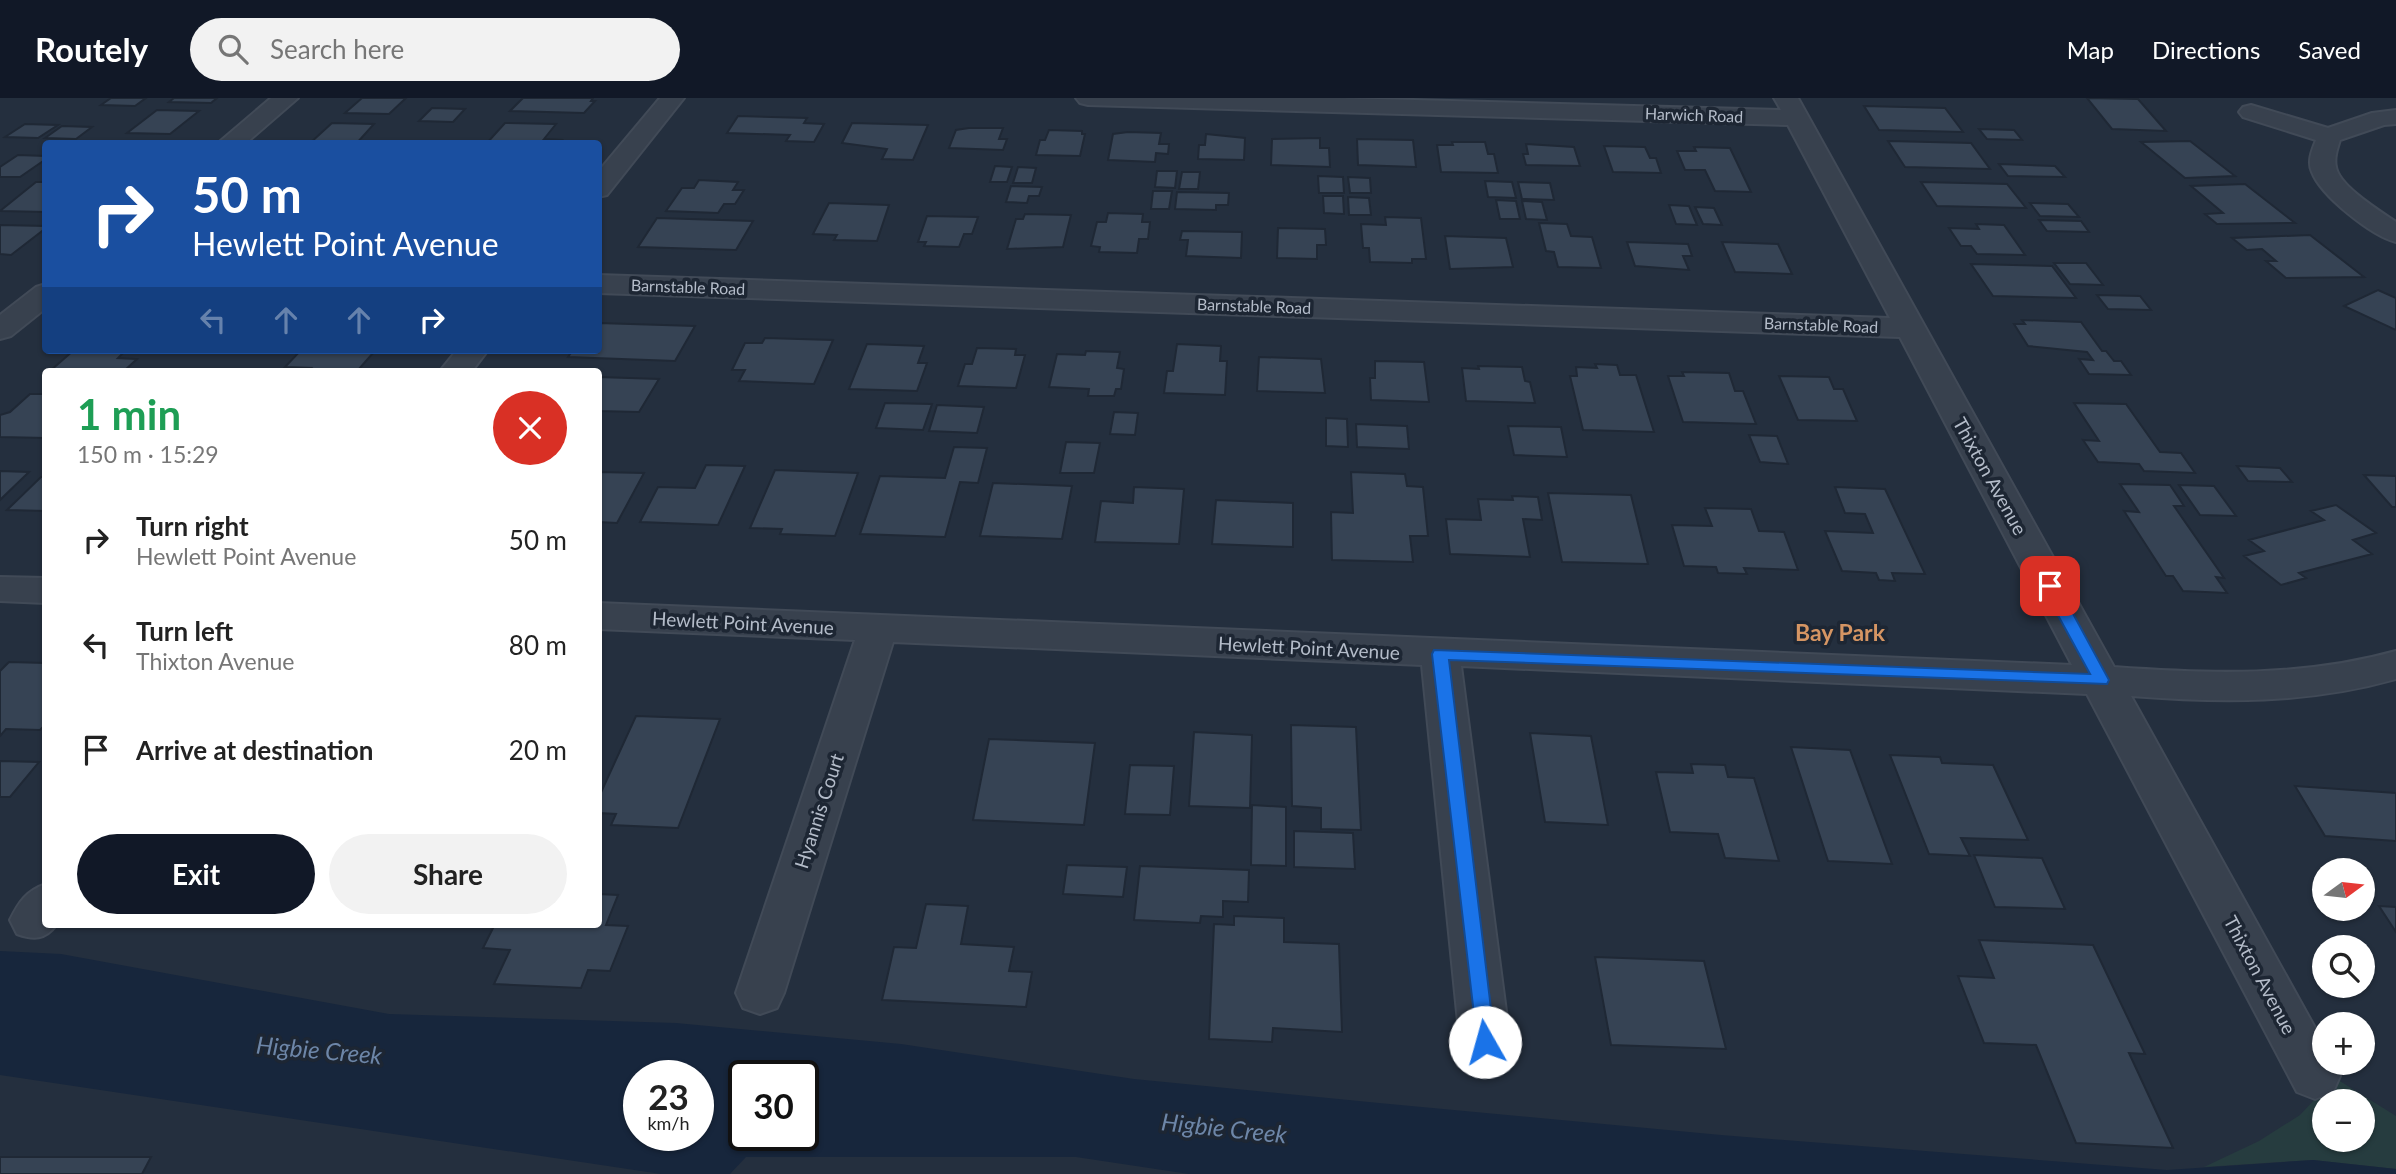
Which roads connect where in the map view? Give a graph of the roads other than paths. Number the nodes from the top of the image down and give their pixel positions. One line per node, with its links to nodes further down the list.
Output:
1 (286, 98): 8 (street)
2 (672, 98): 9 (street)
3 (1088, 98): 4 (street, Harwich Road)
4 (1791, 108): 13 (street, Thixton Avenue)
5 (2251, 112): 7 (street)
6 (2396, 117): 7 (street)
7 (2329, 136): 10 (street)
8 (234, 140)
9 (602, 183)
10 (2396, 234)
11 (602, 284): 13 (street, Barnstable Road)
12 (42, 296): 14 (street)
13 (1910, 328): 23 (street, Thixton Avenue)
14 (0, 330)
15 (470, 354): 16 (street)
16 (458, 368)
17 (0, 589): 18 (street)
18 (42, 591)
19 (602, 616): 20 (street, Hewlett Point Avenue)
20 (878, 629): 21 (street, Hewlett Point Avenue); 24 (street, Hyannis Court)
21 (1440, 654): 23 (street, Hewlett Point Avenue); 25 (street)
22 (2396, 665): 23 (street, Hewlett Point Avenue)
23 (2101, 680): 26 (street, Thixton Avenue)
24 (760, 993)
25 (1485, 1042)
26 (2315, 1076)

